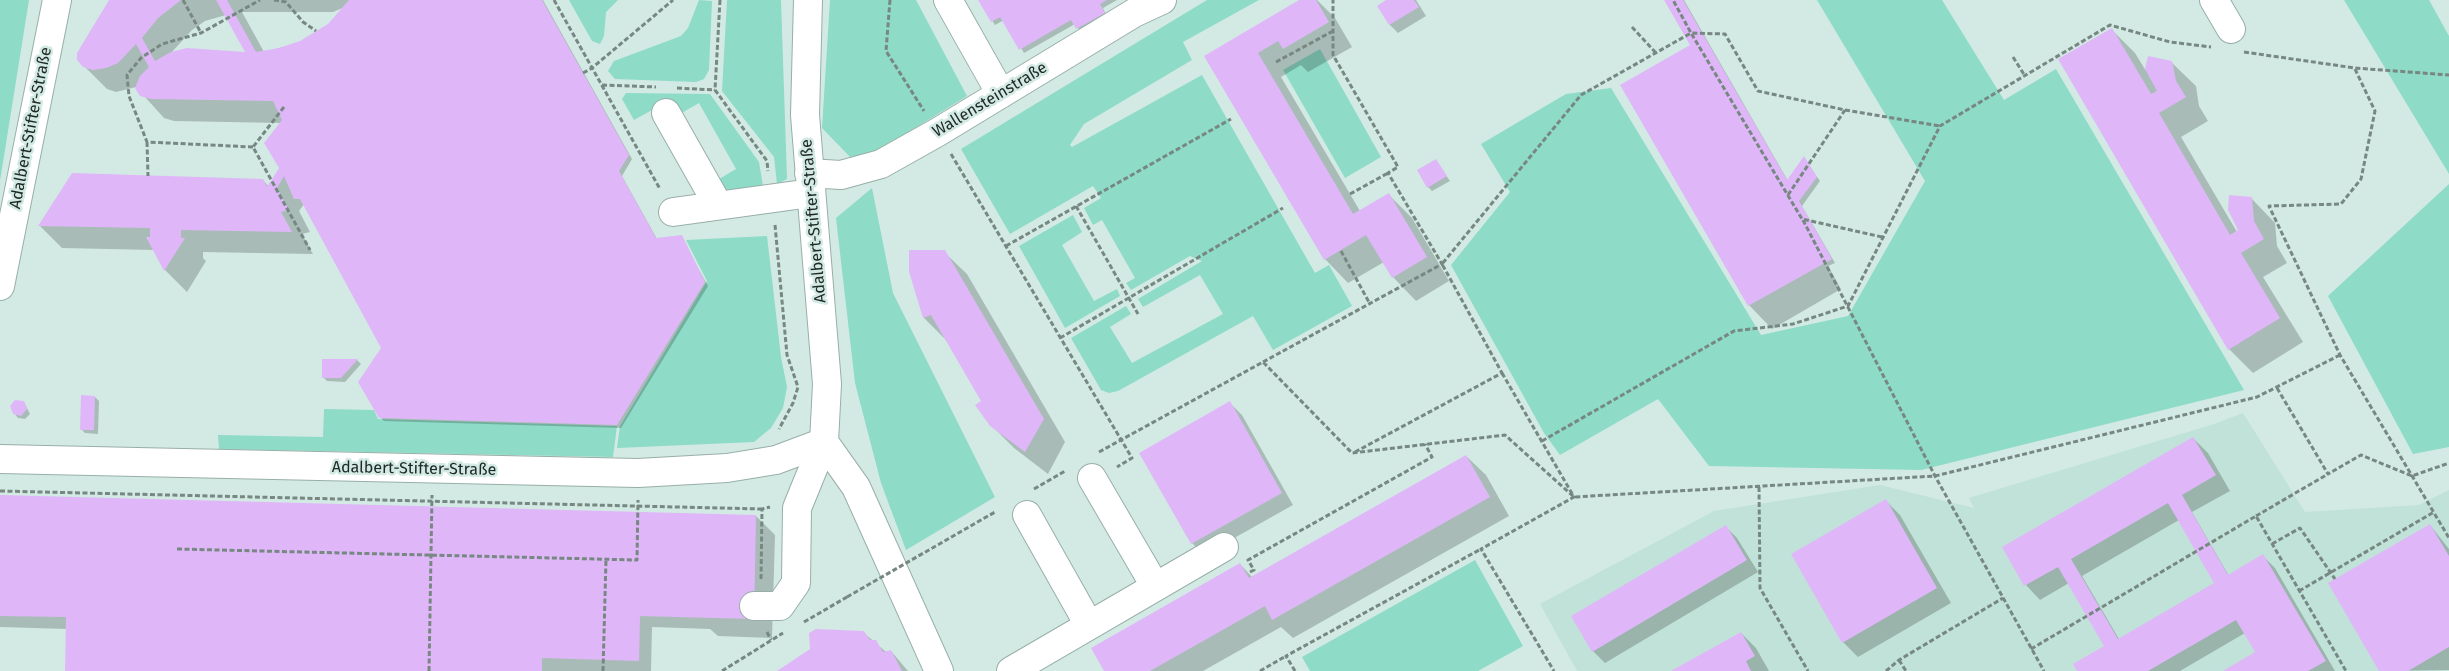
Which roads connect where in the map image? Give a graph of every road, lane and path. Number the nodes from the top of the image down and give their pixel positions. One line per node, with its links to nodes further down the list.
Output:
1 (56, 0): 54 (street, Adalbert-Stifter-Straße)
2 (183, 0): 18 (path)
3 (260, 0): 18 (path)
4 (274, 0): 17 (path)
5 (554, 0): 24 (path)
6 (673, 0): 24 (path)
7 (720, 0): 43 (path)
8 (808, 0): 40 (street, Adalbert-Stifter-Straße)
9 (890, 0): 35 (path)
10 (948, 0): 29 (street)
11 (1162, 0): 29 (street, Wallensteinstraße)
12 (1333, 0): 16 (path)
13 (1673, 0): 19 (path)
14 (2214, 0): 20 (street)
15 (1632, 26): 21 (path)
16 (1333, 31): 23 (path); 38 (path)
17 (316, 32)
18 (201, 33): 36 (path)
19 (1691, 33): 21 (path); 31 (path); 42 (path)
20 (2229, 43): 25 (path); 28 (path)
21 (1656, 53): 53 (path)
22 (2013, 56): 28 (path)
23 (1276, 62)
24 (592, 68): 26 (path); 47 (path)
25 (2355, 68): 27 (path); 60 (path)
26 (583, 73)
27 (2449, 75)
28 (2025, 76): 34 (path)
29 (1001, 94): 35 (street, Wallensteinstraße)
30 (284, 107): 37 (path)
31 (1845, 110): 34 (path); 42 (path)
32 (666, 113): 44 (street)
33 (1232, 119): 45 (path)
34 (1940, 126): 49 (path)
35 (938, 132): 40 (street, Wallensteinstraße); 50 (path)
36 (147, 142): 37 (path); 39 (path)
37 (253, 147): 51 (path)
38 (1388, 173): 41 (path); 53 (path)
39 (148, 176)
40 (810, 183): 43 (street, Wallensteinstraße); 66 (street, Adalbert-Stifter-Straße)
41 (1350, 194)
42 (1788, 195): 48 (path)
43 (772, 197): 44 (street, Wallensteinstraße); 70 (path)
44 (718, 204): 47 (street, Wallensteinstraße)
45 (1076, 206): 50 (path); 55 (path)
46 (1283, 208): 55 (path)
47 (673, 212)
48 (1802, 219): 49 (path); 57 (path)
49 (1882, 237): 57 (path)
50 (1006, 246): 59 (path)
51 (310, 250)
52 (1341, 251): 56 (path)
53 (1442, 264): 56 (path); 62 (path)
54 (0, 286)
55 (1128, 298): 58 (path); 59 (path)
56 (1370, 304): 61 (path)
57 (1848, 306): 65 (path); 76 (path)
58 (1138, 314)
59 (1060, 338): 64 (path)
60 (2340, 355): 63 (path); 77 (path)
61 (1263, 362): 64 (path); 68 (path)
62 (1502, 373): 65 (path); 68 (path)
63 (2277, 388): 75 (path); 76 (path)
64 (1121, 439): 72 (path); 72 (path)
65 (1542, 441): 80 (path)
66 (824, 442): 70 (street, Adalbert-Stifter-Straße); 102 (street); 110 (street)
67 (1425, 444): 68 (path); 80 (path); 95 (path)
68 (1352, 453)
69 (0, 459): 73 (street, Adalbert-Stifter-Straße)
70 (776, 460): 74 (street, Adalbert-Stifter-Straße)
71 (2449, 463): 77 (path)
72 (1092, 468): 82 (path); 98 (street)
73 (432, 469): 74 (street, Adalbert-Stifter-Straße); 81 (path)
74 (638, 473): 83 (path)
75 (2328, 474): 77 (path); 87 (path)
76 (1935, 476): 78 (path); 101 (path)
77 (2412, 476): 86 (path)
78 (1759, 487): 80 (path); 115 (path)
79 (0, 491): 81 (path)
80 (1574, 497): 92 (path)
81 (432, 503): 83 (path); 93 (path)
82 (1019, 505): 100 (path, bridge); 103 (street)
83 (638, 506): 85 (path); 94 (path)
84 (775, 506): 85 (path)
85 (762, 509): 102 (path)
86 (2434, 512): 88 (path); 96 (path)
87 (2256, 516): 89 (path); 105 (path)
88 (2449, 538)
89 (2272, 544): 96 (path); 99 (path)
90 (1224, 547): 98 (street)
91 (177, 549): 93 (path)
92 (1481, 549): 106 (path); 114 (path)
93 (431, 556): 94 (path); 108 (path)
94 (606, 560): 109 (path)
95 (1250, 572)
96 (2331, 572): 97 (path); 99 (path)
97 (2335, 579)
98 (1155, 586): 103 (street)
99 (2299, 591): 119 (path)
100 (847, 597)
101 (2002, 598): 105 (path); 107 (path)
102 (758, 606): 104 (path)
103 (1089, 625): 111 (street)
104 (771, 640)
105 (2031, 649): 118 (path)
106 (1286, 656): 112 (path); 113 (path)
107 (1899, 660): 116 (path); 117 (path)
108 (429, 671)
109 (603, 671)
110 (939, 671)
111 (1011, 671)
112 (1260, 671)
113 (1295, 671)
114 (1554, 671)
115 (1808, 671)
116 (1886, 671)
117 (1906, 671)
118 (2044, 671)
119 (2346, 671)

